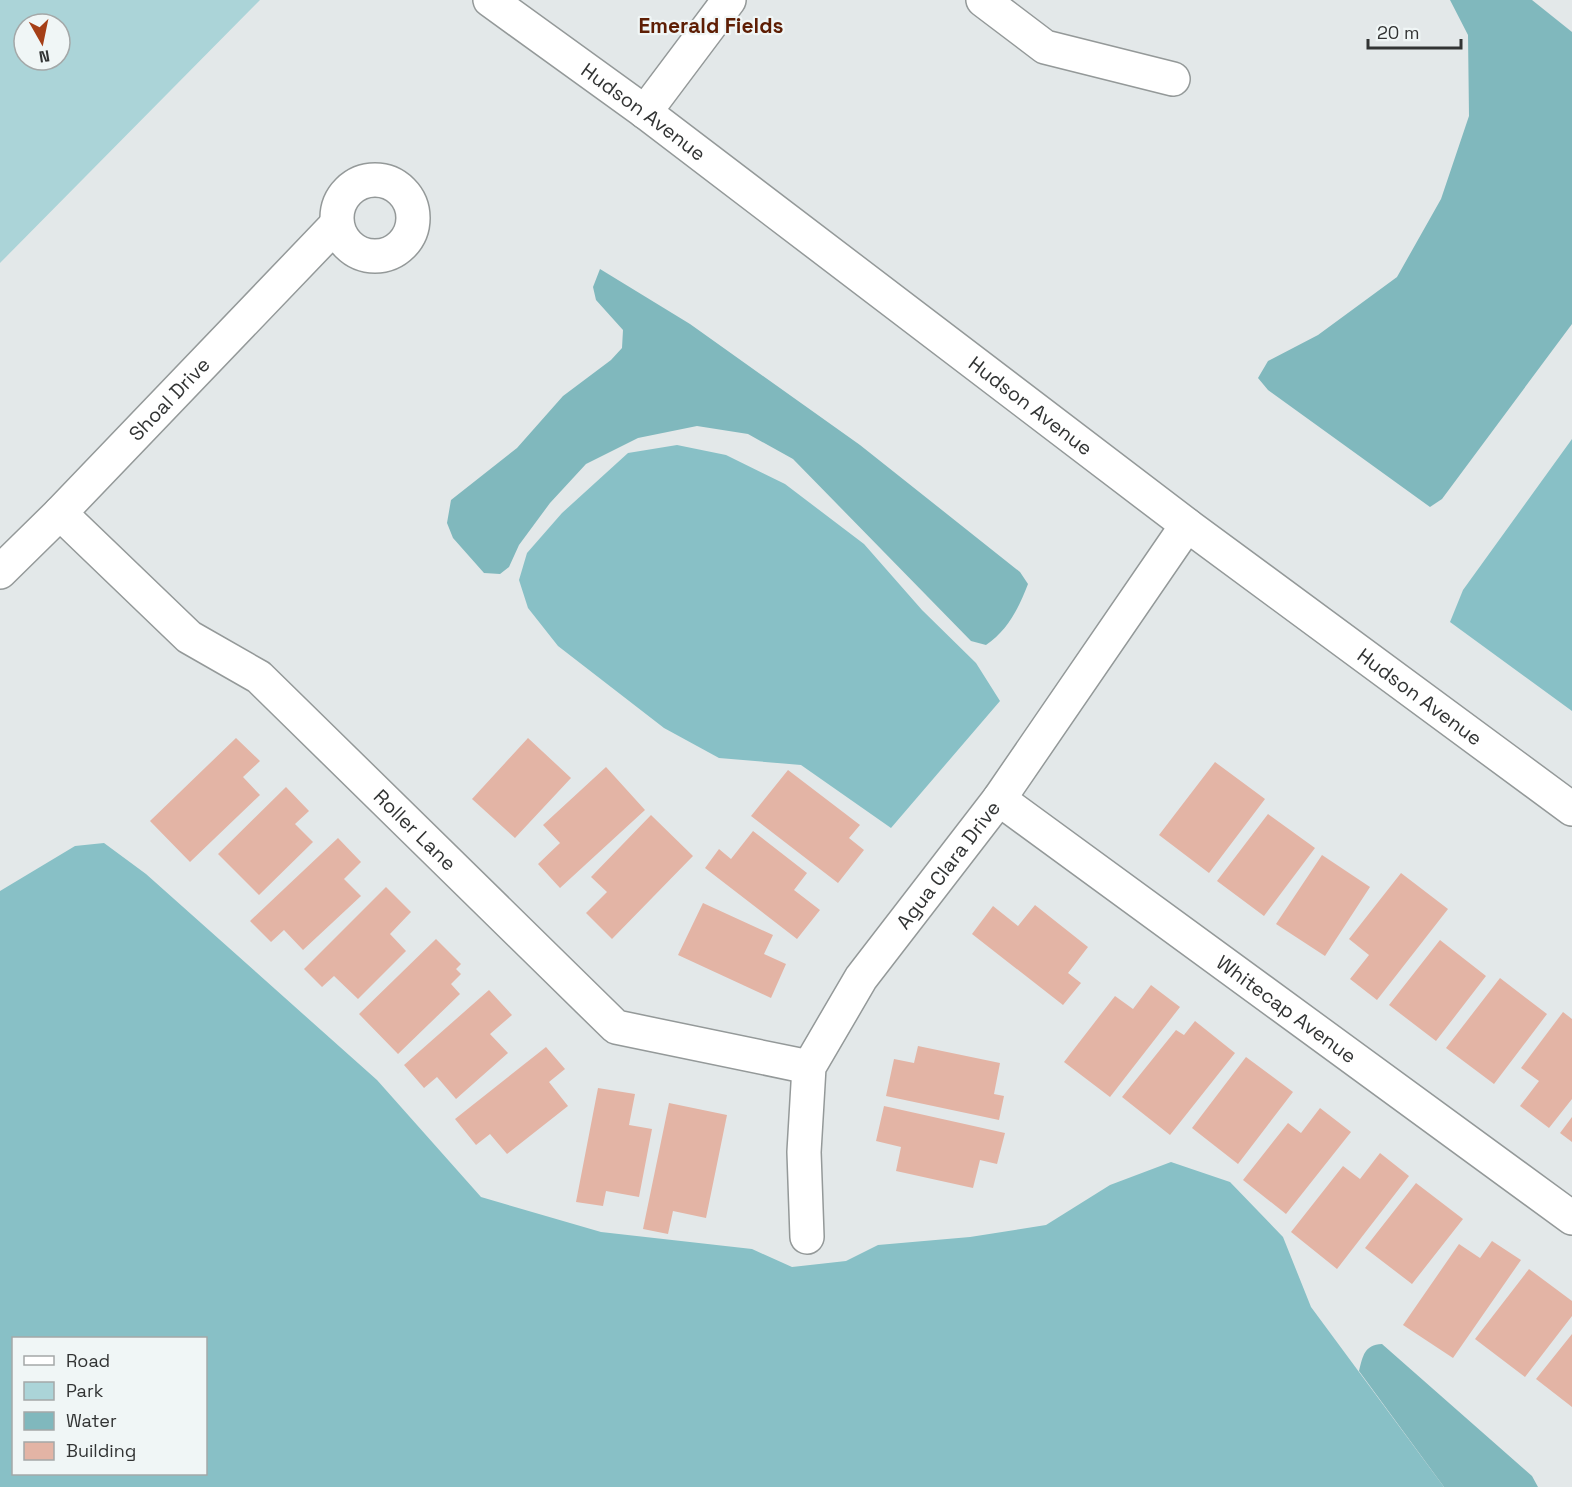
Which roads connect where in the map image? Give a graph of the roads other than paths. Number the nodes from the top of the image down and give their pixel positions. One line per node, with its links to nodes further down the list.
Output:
1 (490, 0): 5 (street, Hudson Avenue)
2 (729, 0): 5 (street)
3 (983, 0): 4 (street)
4 (1173, 79)
5 (645, 112): 8 (street, Hudson Avenue)
6 (337, 224): 7 (street, Shoal Drive)
7 (60, 513): 9 (street, Shoal Drive); 12 (street, Roller Lane)
8 (1187, 525): 10 (street, Agua Clara Drive); 11 (street, Hudson Avenue)
9 (0, 572)
10 (999, 798): 12 (street, Agua Clara Drive); 13 (street, Whitecap Avenue)
11 (1572, 810)
12 (809, 1067): 14 (street, Agua Clara Drive)
13 (1572, 1218)
14 (807, 1238)

